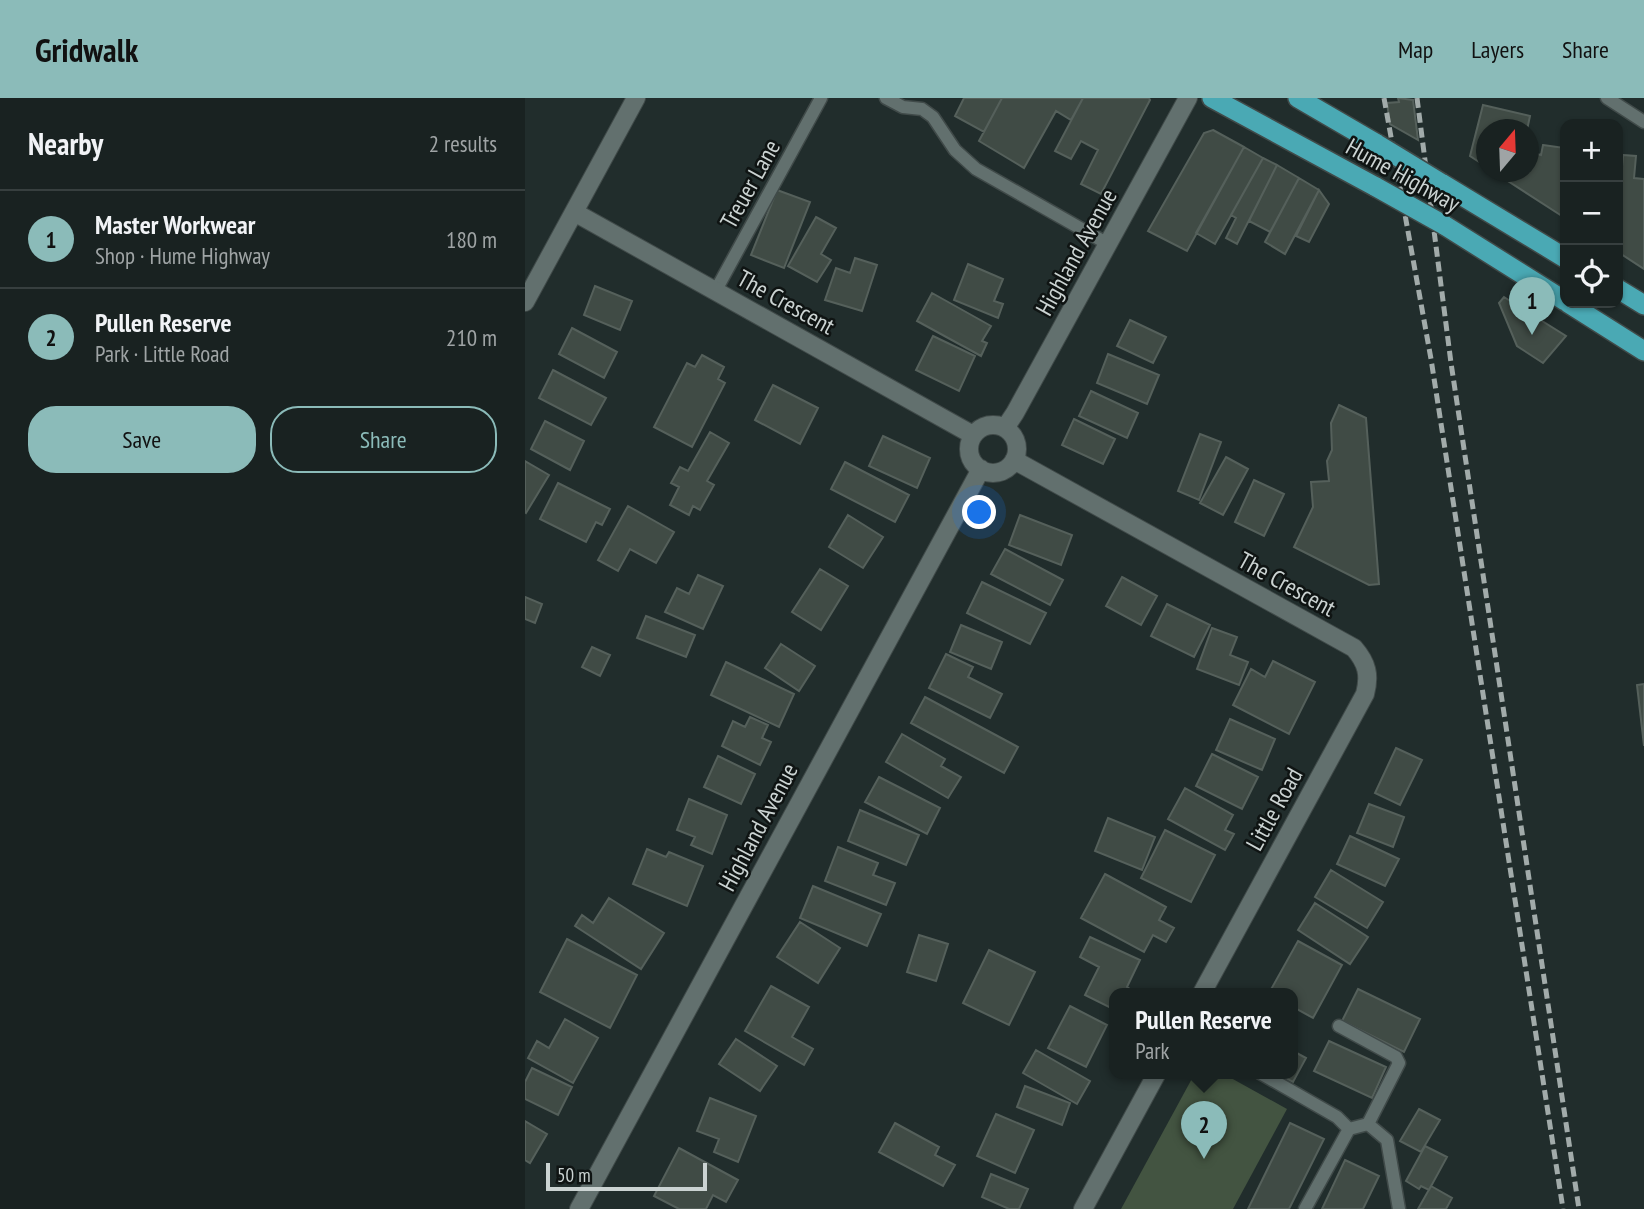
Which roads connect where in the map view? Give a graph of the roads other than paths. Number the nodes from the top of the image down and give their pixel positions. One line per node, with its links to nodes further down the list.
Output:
1 (636, 98): 9 (street)
2 (821, 98): 12 (lane, Treuer Lane)
3 (886, 98): 10 (lane)
4 (1188, 98): 10 (street, Highland Avenue)
5 (1213, 98): 14 (highway, Hume Highway, bridge)
6 (1298, 98): 11 (highway, Hume Highway, bridge)
7 (1607, 98): 8 (lane)
8 (1644, 122)
9 (574, 212): 12 (street, The Crescent); 15 (street)
10 (1108, 244): 19 (street, Highland Avenue)
11 (1560, 255)
12 (716, 290): 20 (street, The Crescent)
13 (1623, 292): 16 (highway)
14 (1560, 298)
15 (525, 302)
16 (1644, 305)
17 (1576, 308): 18 (highway, Hume Highway)
18 (1644, 351)
19 (1005, 428): 20 (street); 21 (street)
20 (973, 435): 22 (street)
21 (1014, 460): 22 (street); 23 (street, The Crescent)
22 (981, 469): 30 (street, Highland Avenue)
23 (1354, 648): 24 (street, Little Road)
24 (1205, 988)
25 (1339, 1026): 28 (lane)
26 (1154, 1079): 31 (street)
27 (1270, 1079): 29 (lane)
28 (1368, 1124): 29 (lane); 33 (lane)
29 (1349, 1129): 32 (lane)
30 (579, 1209)
31 (1083, 1209)
32 (1305, 1209)
33 (1399, 1209)

